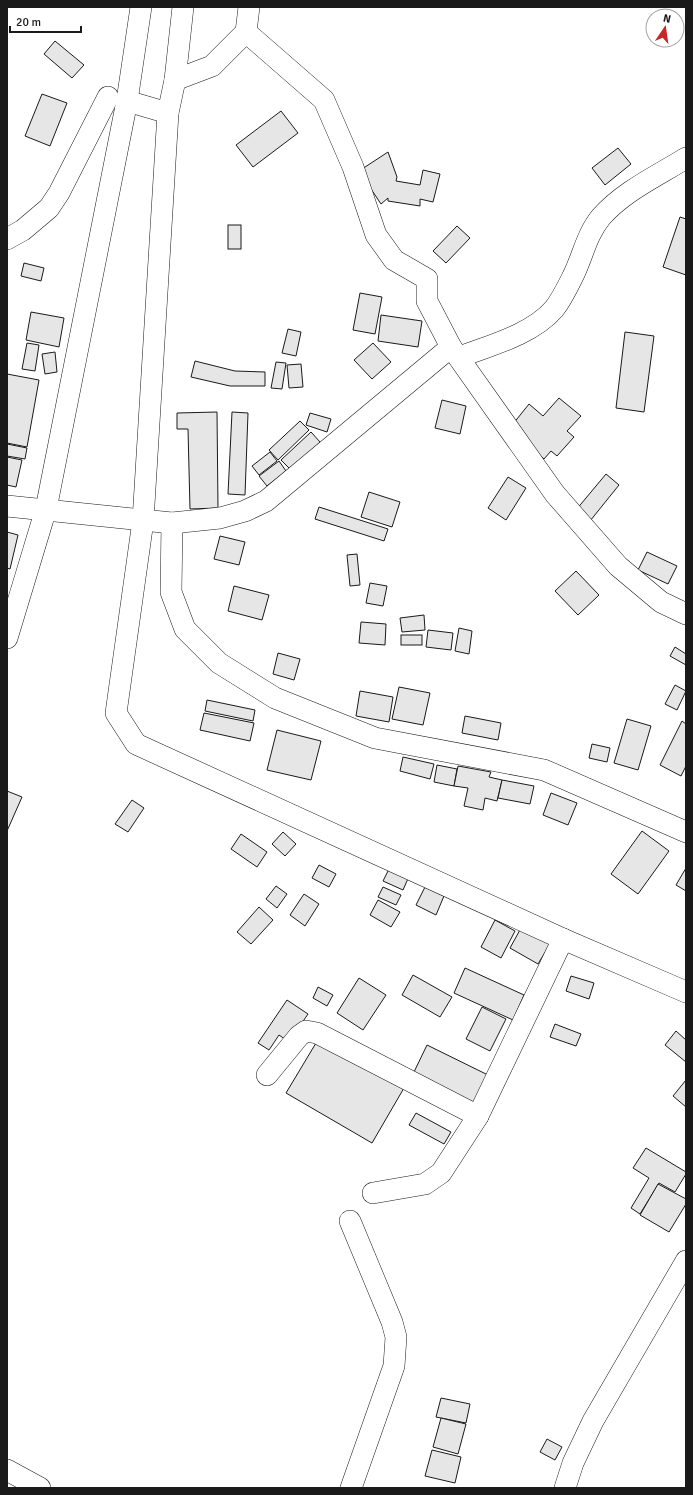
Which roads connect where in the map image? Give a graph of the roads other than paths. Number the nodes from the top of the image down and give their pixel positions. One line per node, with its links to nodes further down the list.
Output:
1 (141, 7): 6 (street)
2 (183, 7): 5 (street)
3 (249, 7): 4 (street)
4 (246, 32): 5 (street); 10 (street)
5 (175, 80): 7 (street)
6 (118, 99): 7 (street); 9 (street); 12 (street)
7 (168, 113): 13 (street)
8 (686, 158): 10 (street)
9 (7, 239)
10 (456, 352): 14 (street); 15 (street)
11 (7, 506): 12 (street)
12 (46, 509): 13 (street); 16 (street)
13 (143, 521): 14 (street); 18 (street)
14 (172, 523): 17 (street)
15 (686, 614)
16 (7, 638)
17 (686, 832)
18 (563, 939): 19 (street); 21 (street)
19 (686, 992)
20 (267, 1075): 21 (street)
21 (478, 1116): 22 (street)
22 (373, 1193)
23 (350, 1221): 27 (street)
24 (686, 1261): 28 (street)
25 (7, 1470): 26 (street)
26 (40, 1488)
27 (351, 1488)
28 (565, 1488)

